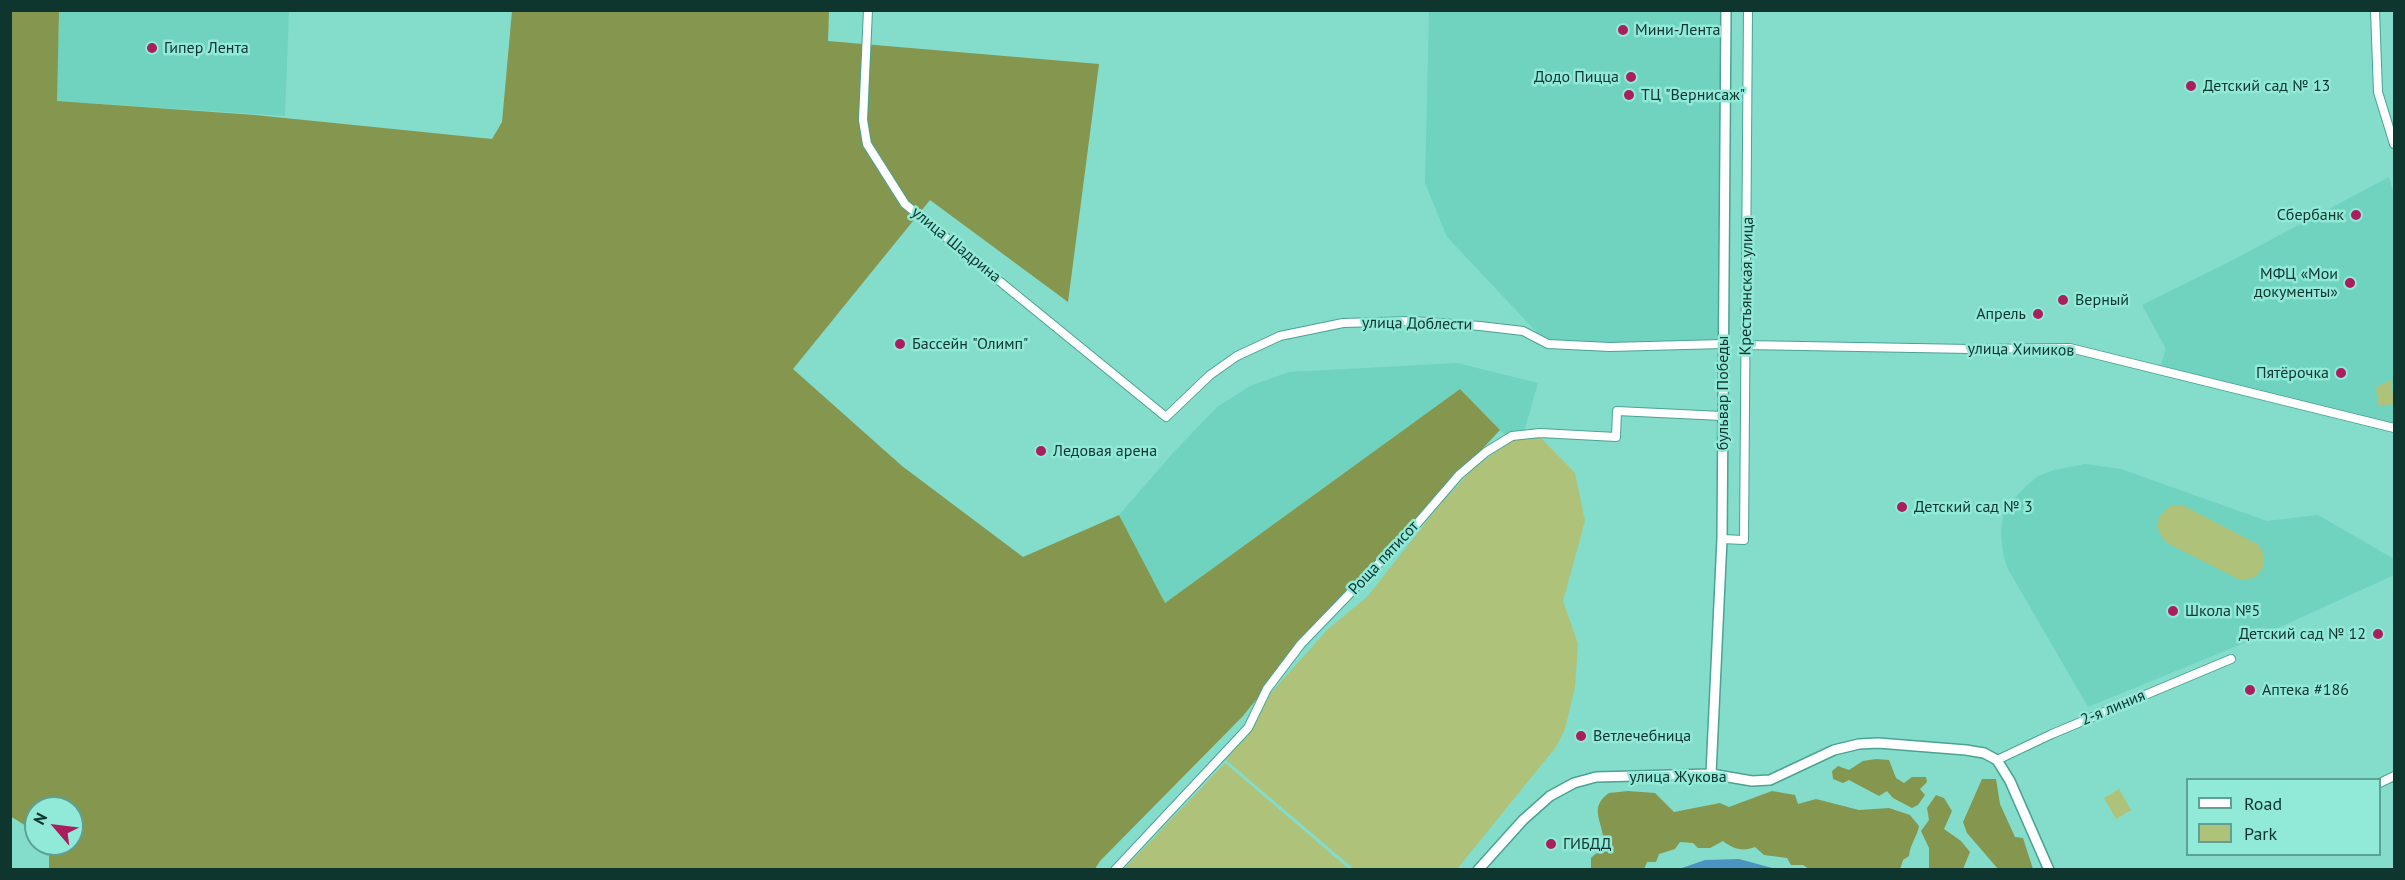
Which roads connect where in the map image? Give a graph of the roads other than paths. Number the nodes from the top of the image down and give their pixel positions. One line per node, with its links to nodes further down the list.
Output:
1 (868, 10): 9 (street, улица Шадрина)
2 (1726, 10): 6 (street, бульвар Победы)
3 (1748, 10): 7 (street, Крестьянская улица)
4 (2374, 10): 5 (street)
5 (2394, 144)
6 (1723, 344): 8 (street, бульвар Победы); 9 (street, улица Доблести)
7 (1746, 345): 10 (street, улица Химиков); 11 (street, Крестьянская улица)
8 (1722, 416): 11 (street, бульвар Победы); 15 (street, Роща пятисот)
9 (1166, 417)
10 (2394, 428)
11 (1722, 539): 14 (street, бульвар Победы)
12 (2231, 659): 13 (street, 2-я линия)
13 (1997, 760): 14 (street, улица Жукова); 17 (street)
14 (1712, 774): 16 (street, улица Жукова)
15 (1115, 870)
16 (1478, 870)
17 (2049, 870)

